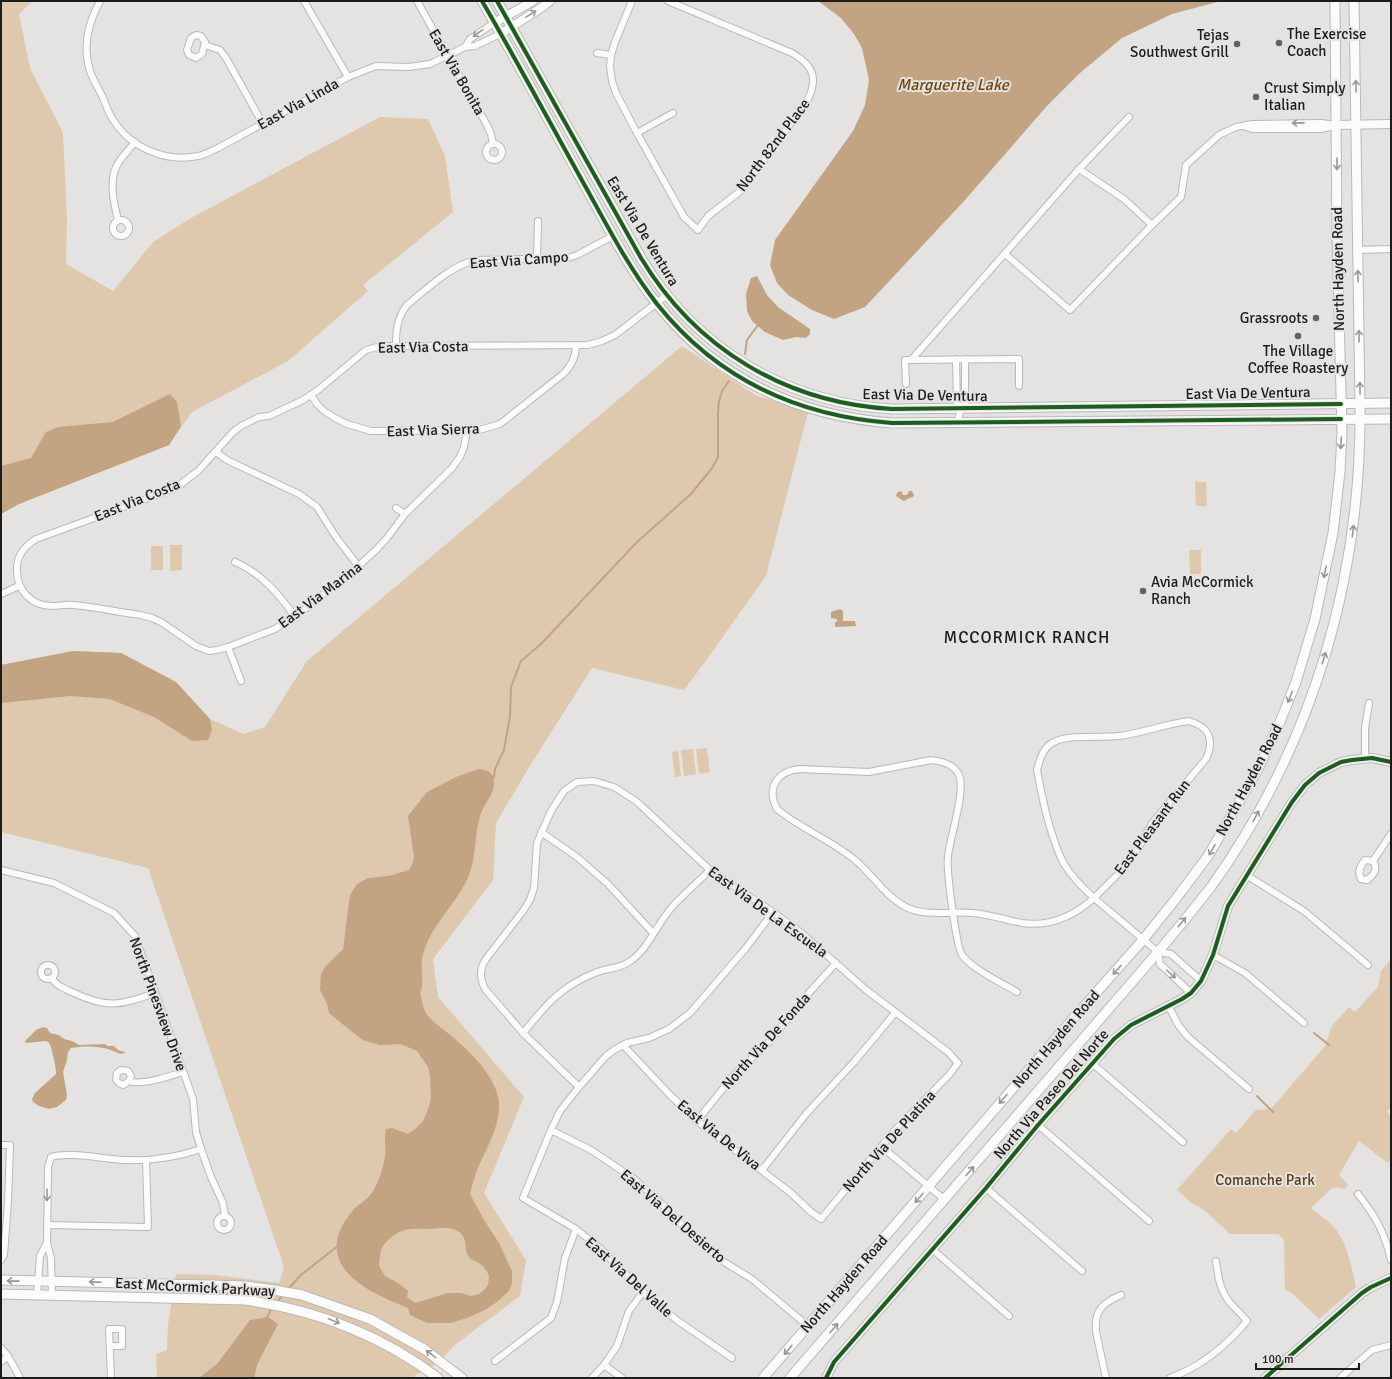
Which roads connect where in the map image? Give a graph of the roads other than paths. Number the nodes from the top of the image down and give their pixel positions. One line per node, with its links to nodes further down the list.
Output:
1 (100, 1): 29 (street, East Via Linda)
2 (304, 1): 21 (street)
3 (417, 1): 20 (street, East Via Bonita)
4 (482, 1): 13 (main road, East Via De Ventura)
5 (497, 1): 12 (main road, East Via De Ventura)
6 (533, 1): 12 (street)
7 (550, 1): 14 (street, one-way to 7)
8 (632, 1): 19 (street)
9 (668, 1): 28 (street, North 82nd Place)
10 (1335, 1): 26 (main road, North Hayden Road)
11 (1354, 1): 27 (main road, North Hayden Road, one-way to 11)
12 (506, 17): 13 (street); 14 (main road, East Via De Ventura)
13 (494, 23): 15 (main road, East Via De Ventura); 17 (street, East Via Linda, one-way to 17)
14 (512, 27): 15 (street); 40 (main road, East Via De Ventura)
15 (500, 34): 17 (street, East Via Linda); 35 (main road, East Via De Ventura)
16 (205, 45): 24 (street)
17 (465, 47): 20 (street, East Via Linda)
18 (597, 53): 19 (street)
19 (611, 55): 28 (street)
20 (447, 56): 21 (street, East Via Linda); 30 (street, East Via Bonita)
21 (348, 77): 24 (street, East Via Linda)
22 (673, 113): 28 (street)
23 (1129, 117): 31 (street)
24 (263, 124): 29 (street, East Via Linda)
25 (1391, 124): 27 (street)
26 (1336, 125): 27 (street); 34 (street); 51 (main road, North Hayden Road, one-way to 51)
27 (1356, 125): 37 (main road, North Hayden Road)
28 (637, 133)
29 (134, 142): 32 (street)
30 (493, 144)
31 (1079, 169): 34 (street); 38 (street)
32 (118, 220)
33 (538, 221): 39 (street)
34 (1152, 225): 38 (street)
35 (613, 236): 39 (street, East Via Campo); 41 (main road, East Via De Ventura)
36 (1391, 249): 37 (street)
37 (1357, 250): 52 (main road, North Hayden Road, one-way to 37)
38 (1004, 254): 44 (street)
39 (537, 259): 43 (street, East Via Campo)
40 (667, 296): 41 (street, East Via Costa); 53 (main road, East Via De Ventura)
41 (656, 304): 42 (street, East Via Costa); 57 (main road, East Via De Ventura)
42 (576, 345): 43 (street, East Via Costa); 58 (street, East Via Sierra)
43 (396, 346): 49 (street, East Via Costa)
44 (912, 359): 45 (street); 47 (street)
45 (956, 359): 46 (street); 53 (street)
46 (965, 359): 48 (street); 53 (street)
47 (906, 384)
48 (1019, 386)
49 (311, 395): 58 (street, East Via Sierra); 59 (street, East Via Costa)
50 (1391, 403): 52 (main road, East Via De Ventura)
51 (1341, 404): 52 (main road, East Via De Ventura); 53 (main road, East Via De Ventura); 54 (main road, North Hayden Road)
52 (1360, 404): 55 (main road, North Hayden Road)
53 (961, 409): 57 (street)
54 (1341, 419): 55 (main road, East Via De Ventura); 57 (main road, East Via De Ventura); 82 (main road, North Hayden Road, one-way to 82)
55 (1360, 419): 56 (main road, East Via De Ventura); 83 (main road, North Hayden Road, one-way to 55)
56 (1391, 419)
57 (957, 423)
58 (467, 431): 61 (street, East Via Marina)
59 (216, 452): 63 (street); 64 (street, East Via Costa)
60 (396, 508): 61 (street)
61 (405, 514): 63 (street, East Via Marina)
62 (235, 562): 66 (street)
63 (358, 567): 66 (street, East Via Marina)
64 (19, 586): 65 (street); 67 (street, East Via Marina)
65 (1, 594)
66 (295, 617): 67 (street, East Via Marina)
67 (228, 647): 68 (street)
68 (241, 682)
69 (1369, 703): 70 (street)
70 (1365, 758): 71 (street, North Via Paseo Del Norte); 77 (street, North Via Paseo Del Norte)
71 (1391, 762)
72 (541, 832): 76 (street, East Via De La Escuela); 81 (street); 95 (street)
73 (1391, 834): 74 (street)
74 (1373, 861)
75 (1, 870): 90 (street, North Pinesview Drive)
76 (710, 870): 79 (street, East Via De La Escuela); 81 (street)
77 (1246, 876): 84 (street, North Via Paseo Del Norte); 86 (street)
78 (1094, 898): 78 (street, East Pleasant Run); 80 (street, East Pleasant Run); 82 (street, East Pleasant Run)
79 (773, 912): 85 (street, East Via De La Escuela); 96 (street)
80 (953, 912): 80 (street, East Pleasant Run); 89 (street, East Pleasant Run)
81 (654, 933): 95 (street)
82 (1142, 941): 83 (street, East Pleasant Run); 112 (main road, North Hayden Road, one-way to 112)
83 (1158, 952): 88 (street, East Pleasant Run); 91 (street, one-way to 91); 115 (main road, North Hayden Road, one-way to 83)
84 (1212, 955): 88 (street, North Via Paseo Del Norte); 94 (street)
85 (836, 963): 93 (street, East Via De La Escuela); 103 (street, North Via De Fonda)
86 (1368, 965)
87 (51, 978): 90 (street)
88 (1201, 981): 91 (street, North Via Paseo Del Norte)
89 (1018, 992)
90 (155, 993): 99 (street, North Pinesview Drive)
91 (1191, 993): 92 (street, North Via Paseo Del Norte)
92 (1170, 1006): 98 (street, North Via Paseo Del Norte); 102 (street)
93 (895, 1013): 97 (street, East Via De La Escuela); 111 (street)
94 (1304, 1023)
95 (523, 1033): 101 (street)
96 (622, 1045): 101 (street); 103 (street, East Via De Viva)
97 (958, 1063): 108 (street, North Via De Platina)
98 (1093, 1064): 104 (street, North Via Paseo Del Norte); 106 (street)
99 (183, 1072): 100 (street); 109 (street, North Pinesview Drive)
100 (129, 1081)
101 (578, 1087): 105 (street)
102 (1249, 1089)
103 (697, 1121): 111 (street, East Via De Viva)
104 (1038, 1125): 113 (street, North Via Paseo Del Norte); 120 (street)
105 (551, 1130): 122 (street, East Via Del Valle); 139 (street, East Via Del Desierto)
106 (1183, 1142)
107 (1, 1145): 117 (street)
108 (882, 1146): 112 (street); 119 (street, North Via De Platina)
109 (201, 1149): 110 (street); 118 (street, North Pinesview Drive)
110 (146, 1160): 121 (street, one-way to 121); 121 (street)
111 (762, 1170): 119 (street, East Via De Viva)
112 (928, 1186): 115 (street); 139 (main road, North Hayden Road, one-way to 139)
113 (986, 1188): 124 (street, North Via Paseo Del Norte); 128 (street)
114 (1358, 1194): 126 (street)
115 (944, 1200): 156 (main road, North Hayden Road, one-way to 115)
116 (1, 1202): 117 (street)
117 (8, 1202): 125 (street)
118 (225, 1216)
119 (821, 1219)
120 (1149, 1221)
121 (47, 1225): 123 (street)
122 (576, 1229): 133 (street, East Via Del Valle); 146 (street)
123 (47, 1243): 131 (street); 132 (street)
124 (932, 1248): 138 (street); 157 (street, North Via Paseo Del Norte)
125 (1, 1260)
126 (1391, 1260)
127 (1216, 1261): 148 (street)
128 (1082, 1271)
129 (1391, 1278): 160 (street)
130 (1, 1280): 131 (main road, East McCormick Parkway, one-way to 130)
131 (37, 1281): 132 (main road, East McCormick Parkway); 135 (street)
132 (52, 1281): 136 (street); 152 (main road, East McCormick Parkway, one-way to 132)
133 (642, 1292): 144 (street, East Via Del Valle); 147 (street)
134 (1, 1294): 135 (main road, East McCormick Parkway)
135 (37, 1295): 136 (main road, East McCormick Parkway)
136 (52, 1295): 151 (main road, East McCormick Parkway, one-way to 151)
137 (1121, 1295): 158 (street)
138 (1009, 1316)
139 (808, 1326): 155 (main road, North Hayden Road, one-way to 155)
140 (1391, 1345): 161 (street)
141 (110, 1346): 150 (street)
142 (1, 1348): 143 (street)
143 (8, 1356): 145 (street); 149 (street)
144 (732, 1358)
145 (1, 1362)
146 (495, 1362)
147 (604, 1365): 153 (street); 154 (street)
148 (1178, 1377): 159 (street)
149 (20, 1378)
150 (111, 1378)
151 (438, 1378)
152 (462, 1378)
153 (592, 1378)
154 (622, 1378)
155 (764, 1378)
156 (790, 1378)
157 (826, 1378)
158 (1106, 1378)
159 (1170, 1378)
160 (1265, 1378)
161 (1340, 1378)

